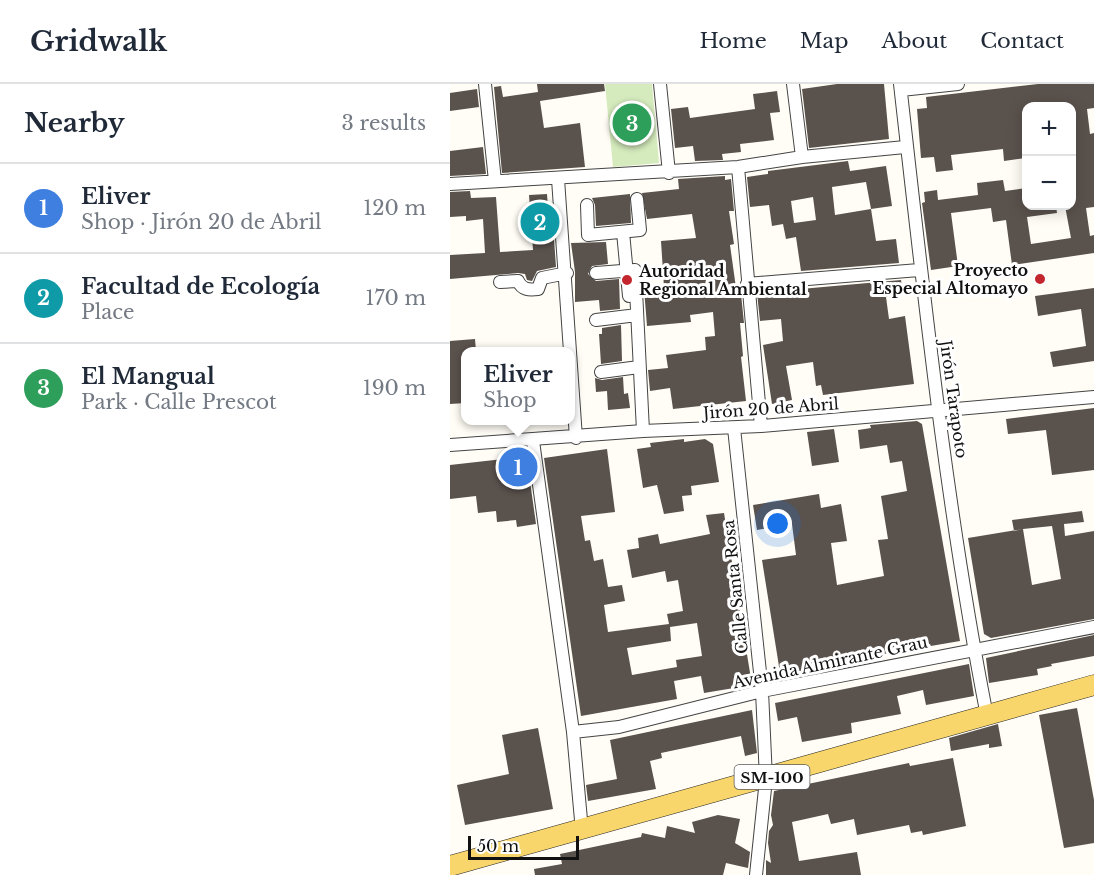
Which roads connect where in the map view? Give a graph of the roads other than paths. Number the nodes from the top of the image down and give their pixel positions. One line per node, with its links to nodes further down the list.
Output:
1 (485, 84): 11 (street)
2 (660, 84): 9 (street)
3 (793, 84): 7 (street)
4 (958, 84): 5 (street)
5 (900, 87): 6 (street, Jirón Tarapoto)
6 (905, 147): 7 (street); 17 (street, Jirón Tarapoto)
7 (802, 157): 8 (street)
8 (738, 167): 9 (street); 21 (street)
9 (669, 173): 10 (street)
10 (558, 179): 11 (street); 18 (street)
11 (495, 181): 12 (street)
12 (450, 184)
13 (637, 199): 15 (street)
14 (587, 205): 15 (street)
15 (623, 231): 16 (street)
16 (631, 270): 19 (street); 22 (street)
17 (919, 270): 21 (street); 29 (street, Jirón Tarapoto)
18 (567, 273): 20 (street); 24 (street)
19 (596, 273)
20 (500, 282)
21 (747, 284): 31 (street)
22 (634, 316): 23 (street); 25 (street)
23 (596, 320)
24 (571, 347)
25 (636, 368): 26 (street); 27 (street); 33 (street)
26 (601, 372)
27 (631, 396)
28 (1094, 397): 29 (street, Jirón 20 de Abril)
29 (938, 412): 31 (street, Jirón 20 de Abril); 38 (street, Jirón Tarapoto)
30 (575, 420): 34 (street)
31 (761, 426): 32 (street, Jirón 20 de Abril)
32 (734, 428): 33 (street, Jirón 20 de Abril); 40 (street, Calle Santa Rosa)
33 (643, 431): 34 (street, Jirón 20 de Abril)
34 (576, 438): 35 (street, Jirón 20 de Abril)
35 (533, 441): 36 (street, Jirón 20 de Abril); 42 (street)
36 (450, 446)
37 (1094, 627): 38 (street, Avenida Almirante Grau)
38 (974, 649): 40 (street, Avenida Almirante Grau); 41 (street, Jirón Tarapoto)
39 (1094, 685): 41 (main road, SM-100)
40 (762, 691): 42 (street, Avenida Almirante Grau); 43 (street, Calle Santa Rosa)
41 (987, 716): 43 (main road, SM-100)
42 (573, 732): 44 (street)
43 (766, 779): 44 (main road, SM-100); 46 (street, Calle Santa Rosa)
44 (582, 831): 45 (main road, SM-100)
45 (450, 866)
46 (756, 875)

